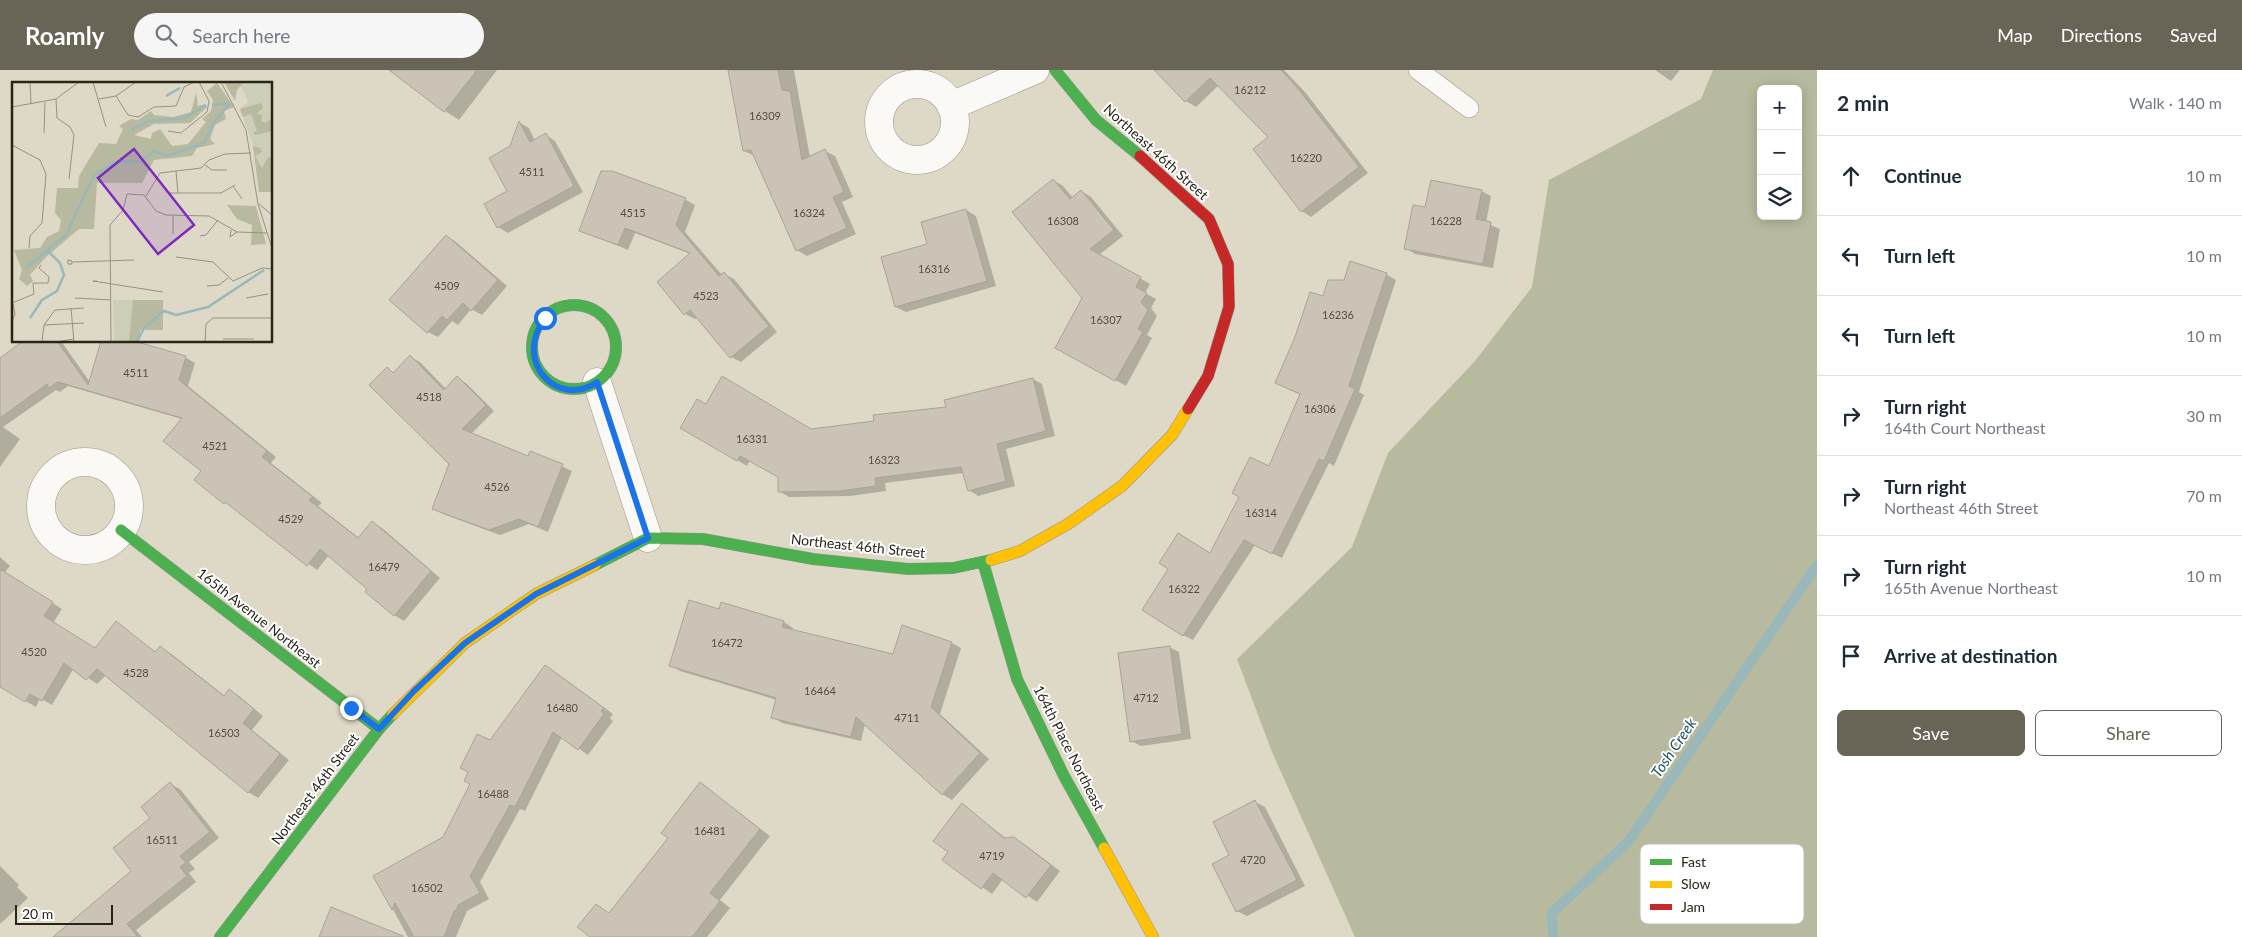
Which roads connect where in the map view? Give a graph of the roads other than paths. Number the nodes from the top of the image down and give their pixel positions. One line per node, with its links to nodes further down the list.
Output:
1 (1035, 70): 4 (street)
2 (1054, 70): 9 (street, Northeast 46th Street)
3 (1418, 70): 5 (lane)
4 (951, 106)
5 (1469, 108)
6 (597, 382): 6 (street); 8 (street)
7 (121, 530): 10 (street, 165th Avenue Northeast)
8 (648, 538): 9 (street, Northeast 46th Street); 10 (street, Northeast 46th Street)
9 (983, 562): 12 (street, 164th Place Northeast)
10 (379, 729): 11 (street, Northeast 46th Street)
11 (220, 937)
12 (1153, 937)

